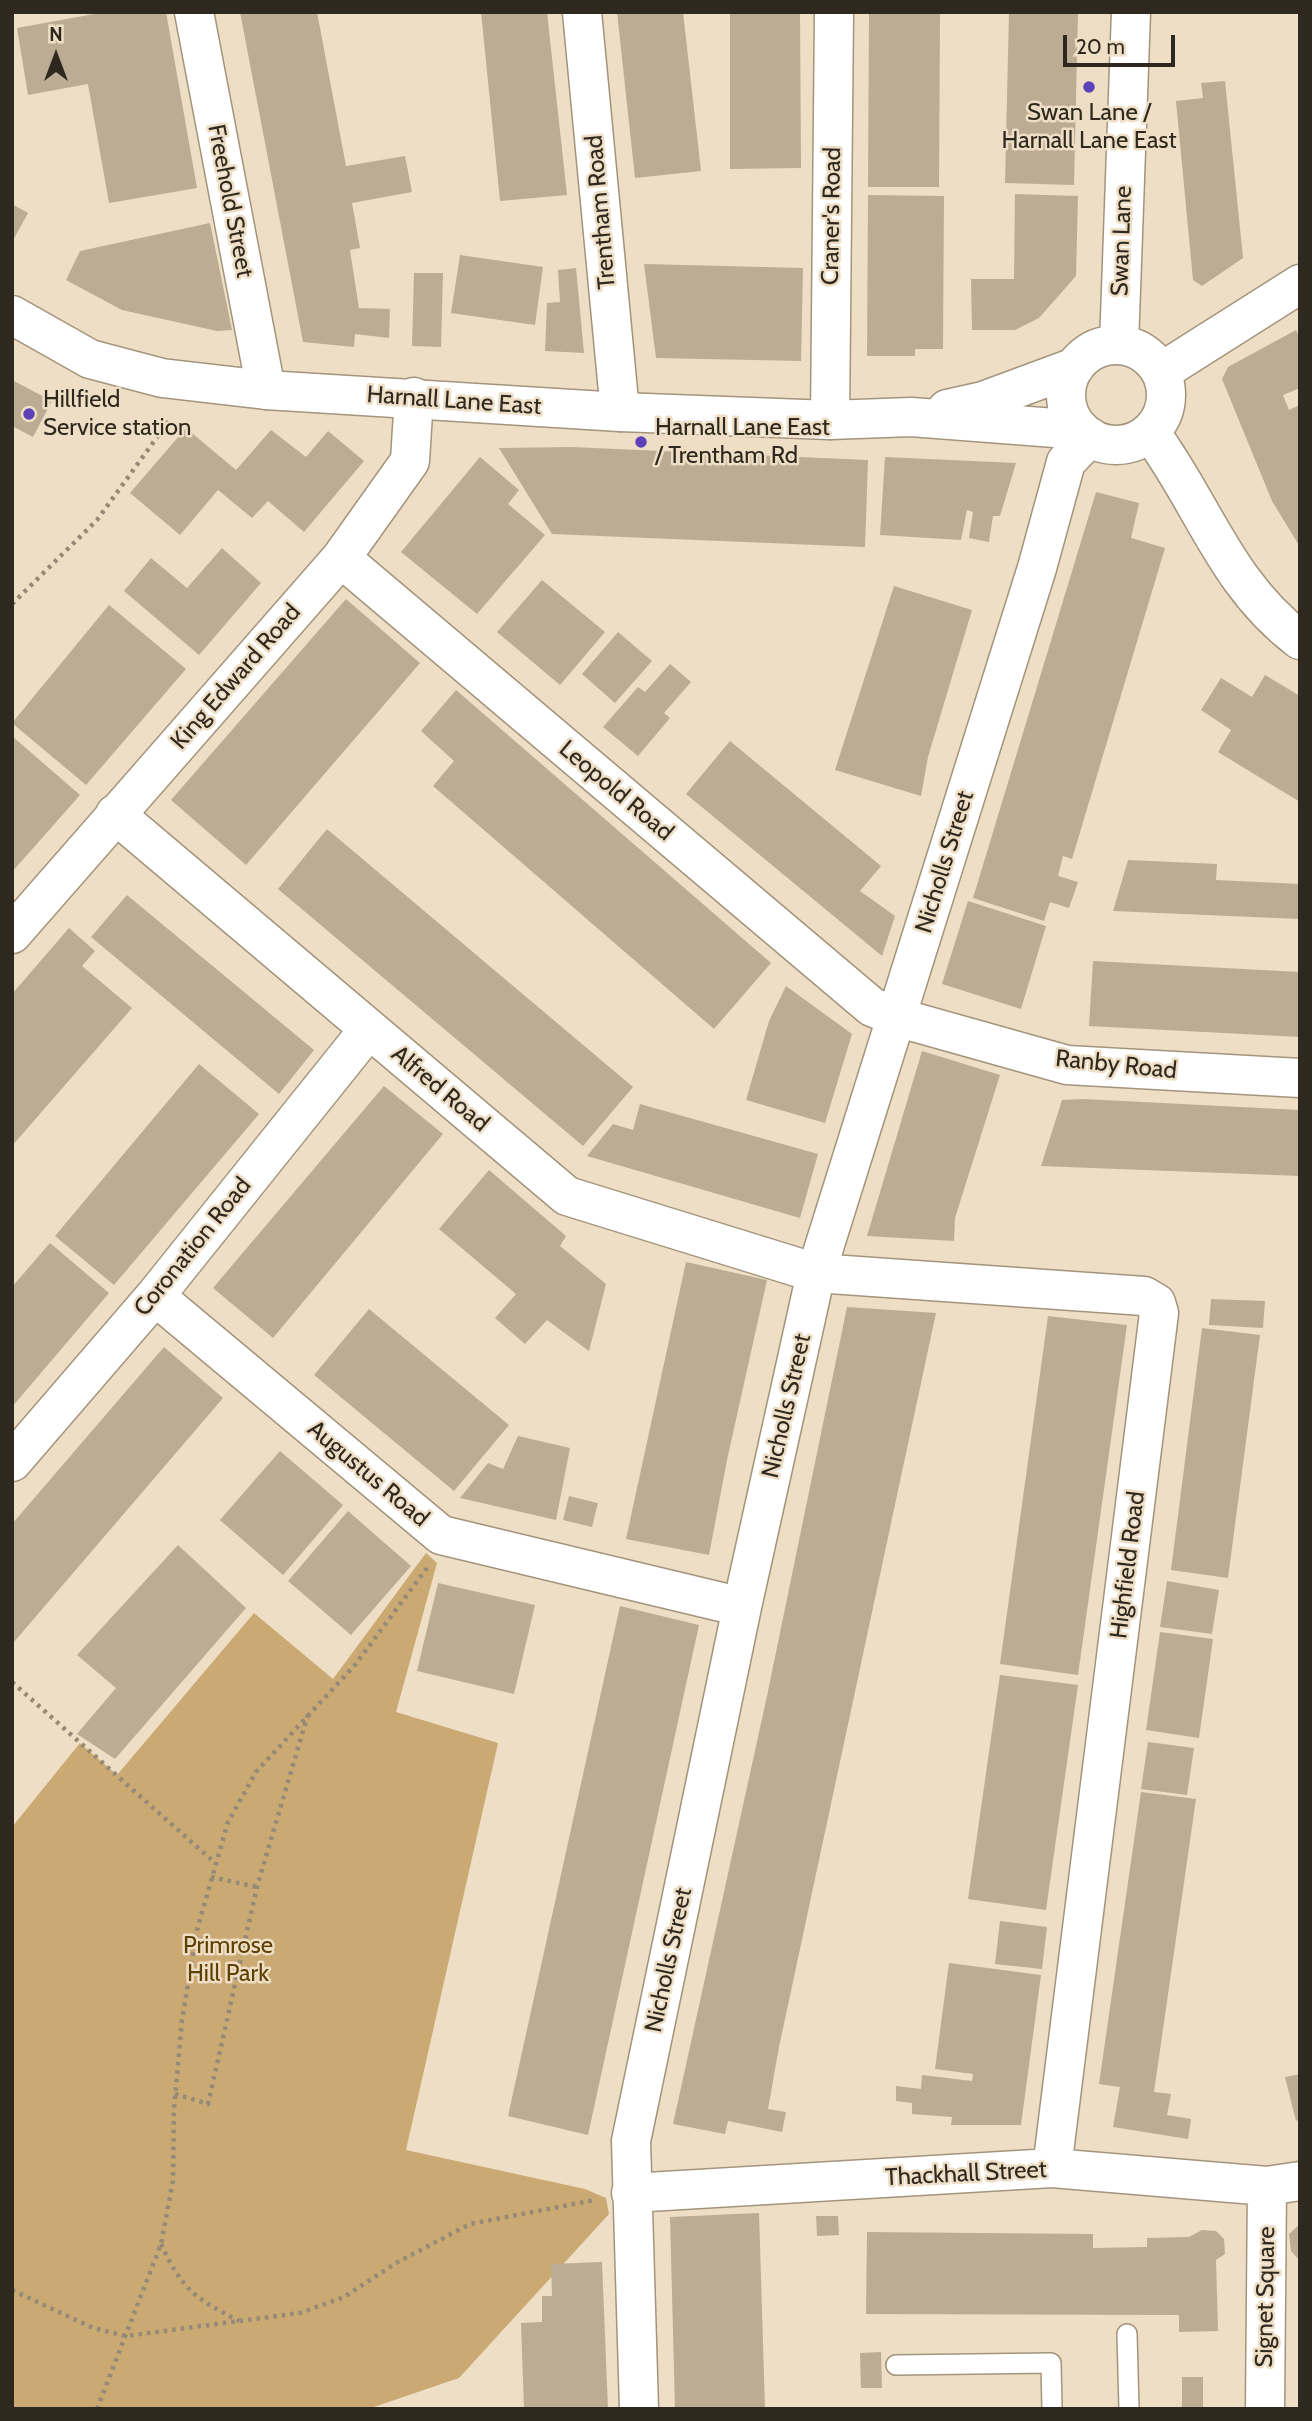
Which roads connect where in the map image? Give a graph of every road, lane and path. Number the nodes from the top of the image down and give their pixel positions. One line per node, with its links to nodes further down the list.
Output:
1 (194, 12): 11 (street, Freehold Street)
2 (582, 12): 13 (street, Trentham Road)
3 (834, 12): 15 (street, Craner's Road)
4 (1131, 12): 7 (street, Swan Lane)
5 (1300, 284): 9 (street)
6 (12, 316): 10 (street, Harnall Lane East)
7 (1119, 345): 8 (street); 9 (street)
8 (1075, 367): 14 (street, Harnall Lane East); 17 (street)
9 (1161, 372): 16 (street)
10 (181, 380): 11 (street, Harnall Lane East); 19 (path)
11 (266, 390): 12 (street, Harnall Lane East)
12 (414, 397): 13 (street, Harnall Lane East); 18 (street, King Edward Road)
13 (620, 412): 15 (street, Harnall Lane East)
14 (911, 416): 15 (street, Harnall Lane East); 17 (street, Harnall Lane East)
15 (830, 420)
16 (1150, 432): 17 (street); 20 (street)
17 (1085, 433): 23 (street, Nicholls Street)
18 (341, 558): 21 (street, King Edward Road); 23 (street, Leopold Road)
19 (12, 604)
20 (1300, 640)
21 (115, 814): 22 (street, King Edward Road); 24 (street, Alfred Road)
22 (12, 934)
23 (896, 1017): 25 (street, Ranby Road); 26 (street, Nicholls Street)
24 (369, 1029): 26 (street, Alfred Road); 27 (street, Coronation Road)
25 (1300, 1078)
26 (817, 1273): 30 (street, Nicholls Street); 37 (street, Highfield Road)
27 (155, 1296): 28 (street, Coronation Road); 29 (street, Augustus Road)
28 (12, 1462)
29 (441, 1535): 30 (street, Augustus Road); 32 (path)
30 (742, 1606): 39 (street, Nicholls Street)
31 (12, 1682): 33 (path)
32 (309, 1713): 33 (path); 35 (path)
33 (215, 1863): 34 (path)
34 (211, 1877): 35 (path); 36 (path)
35 (257, 1887): 36 (path)
36 (175, 2094): 40 (path)
37 (1052, 2168): 38 (street, Thackhall Street); 39 (street, Thackhall Street)
38 (1284, 2183): 50 (street, Signet Square)
39 (631, 2193): 42 (path); 47 (street, Nicholls Street)
40 (161, 2244): 42 (path); 44 (path)
41 (12, 2290): 44 (path)
42 (240, 2321): 44 (path)
43 (1127, 2334): 49 (lane)
44 (125, 2336): 46 (path)
45 (896, 2365): 48 (lane)
46 (97, 2409)
47 (639, 2409)
48 (1052, 2409)
49 (1129, 2409)
50 (1265, 2409)

